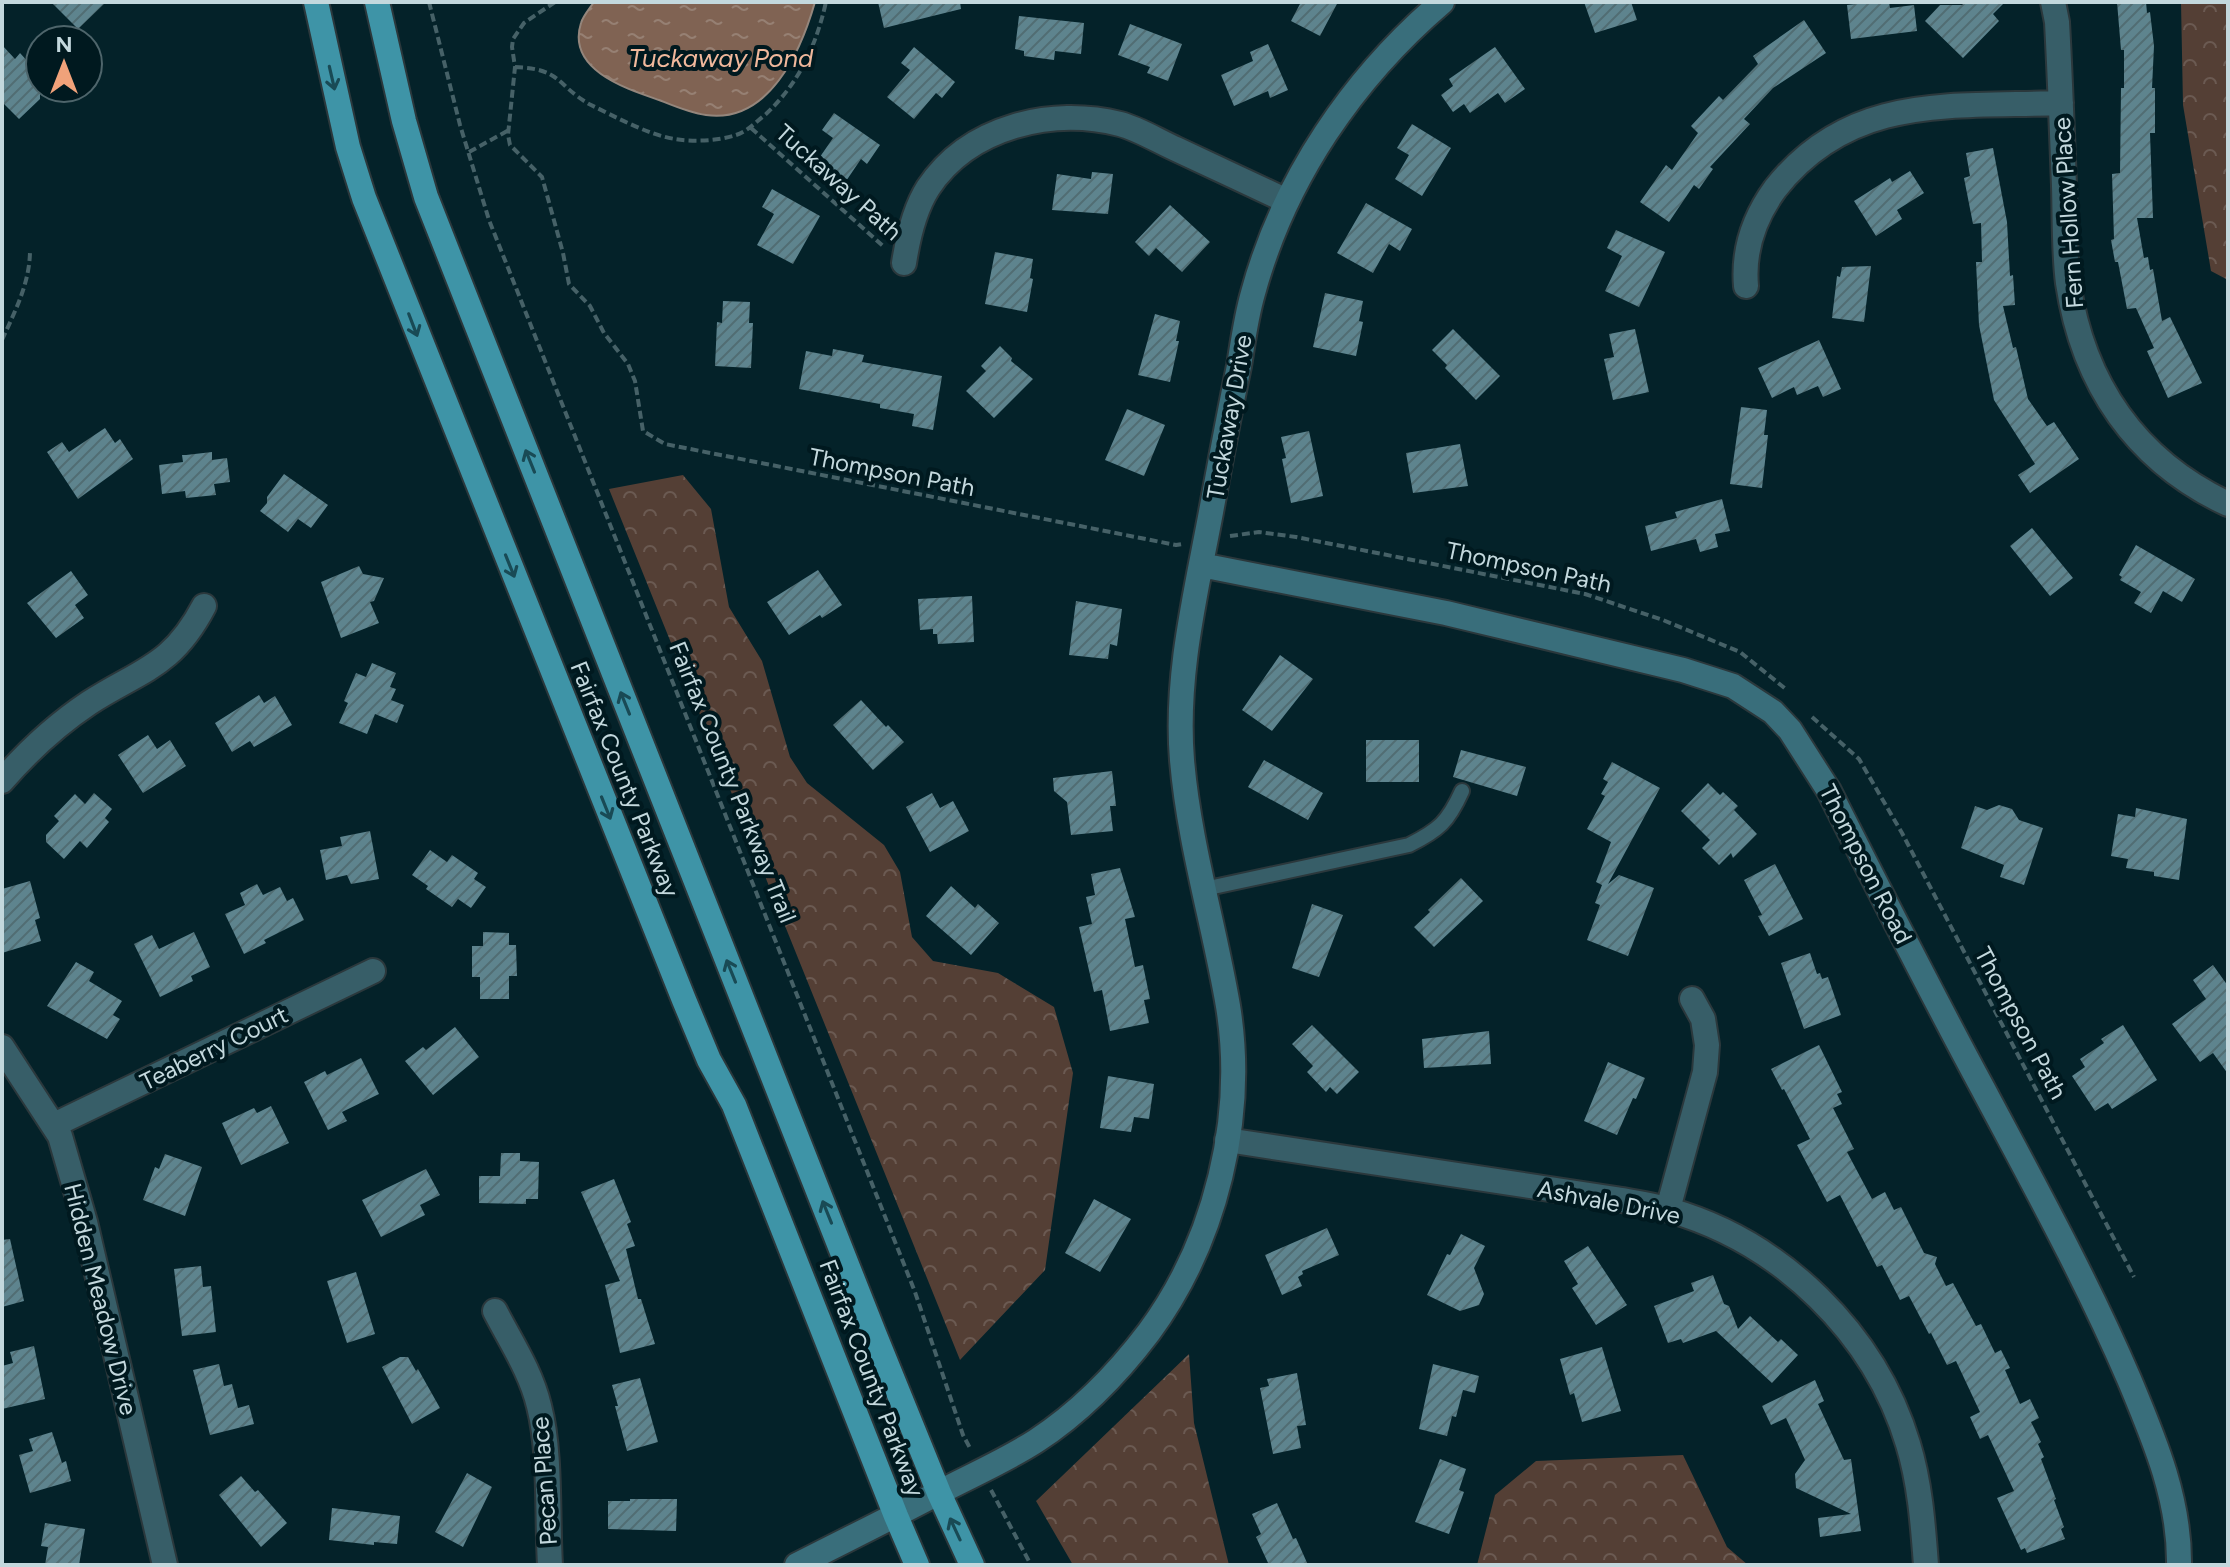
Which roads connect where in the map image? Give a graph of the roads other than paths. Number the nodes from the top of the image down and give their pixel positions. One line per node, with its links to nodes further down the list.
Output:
1 (316, 2): 23 (highway, Fairfax County Parkway, one-way to 23)
2 (377, 2): 22 (highway, Fairfax County Parkway, one-way to 2)
3 (1442, 2): 6 (street, Tuckaway Drive)
4 (2053, 2): 5 (street, Fern Hollow Place)
5 (2061, 103): 8 (street); 9 (street, Fern Hollow Place)
6 (1287, 201): 7 (street); 10 (street, Tuckaway Drive)
7 (904, 263)
8 (1746, 286)
9 (2228, 504)
10 (1201, 565): 14 (street, Tuckaway Drive); 30 (street, Thompson Road)
11 (204, 606): 12 (street)
12 (2, 781)
13 (1462, 791): 14 (lane)
14 (1204, 889): 19 (street, Tuckaway Drive)
15 (373, 971): 18 (street, Teaberry Court)
16 (1692, 999): 20 (street)
17 (2, 1047): 18 (street, Hidden Meadow Drive)
18 (54, 1125): 24 (street, Hidden Meadow Drive)
19 (1227, 1140): 20 (street, Ashvale Drive); 22 (street, Tuckaway Drive)
20 (1668, 1209): 29 (street, Ashvale Drive)
21 (495, 1311): 25 (street, Pecan Place)
22 (939, 1493): 23 (street, Tuckaway Drive); 28 (highway, Fairfax County Parkway, one-way to 22)
23 (896, 1516): 26 (street, Tuckaway Drive); 27 (highway, Fairfax County Parkway)
24 (165, 1565)
25 (550, 1565)
26 (797, 1565)
27 (917, 1565)
28 (972, 1565)
29 (1926, 1565)
30 (2179, 1565)

